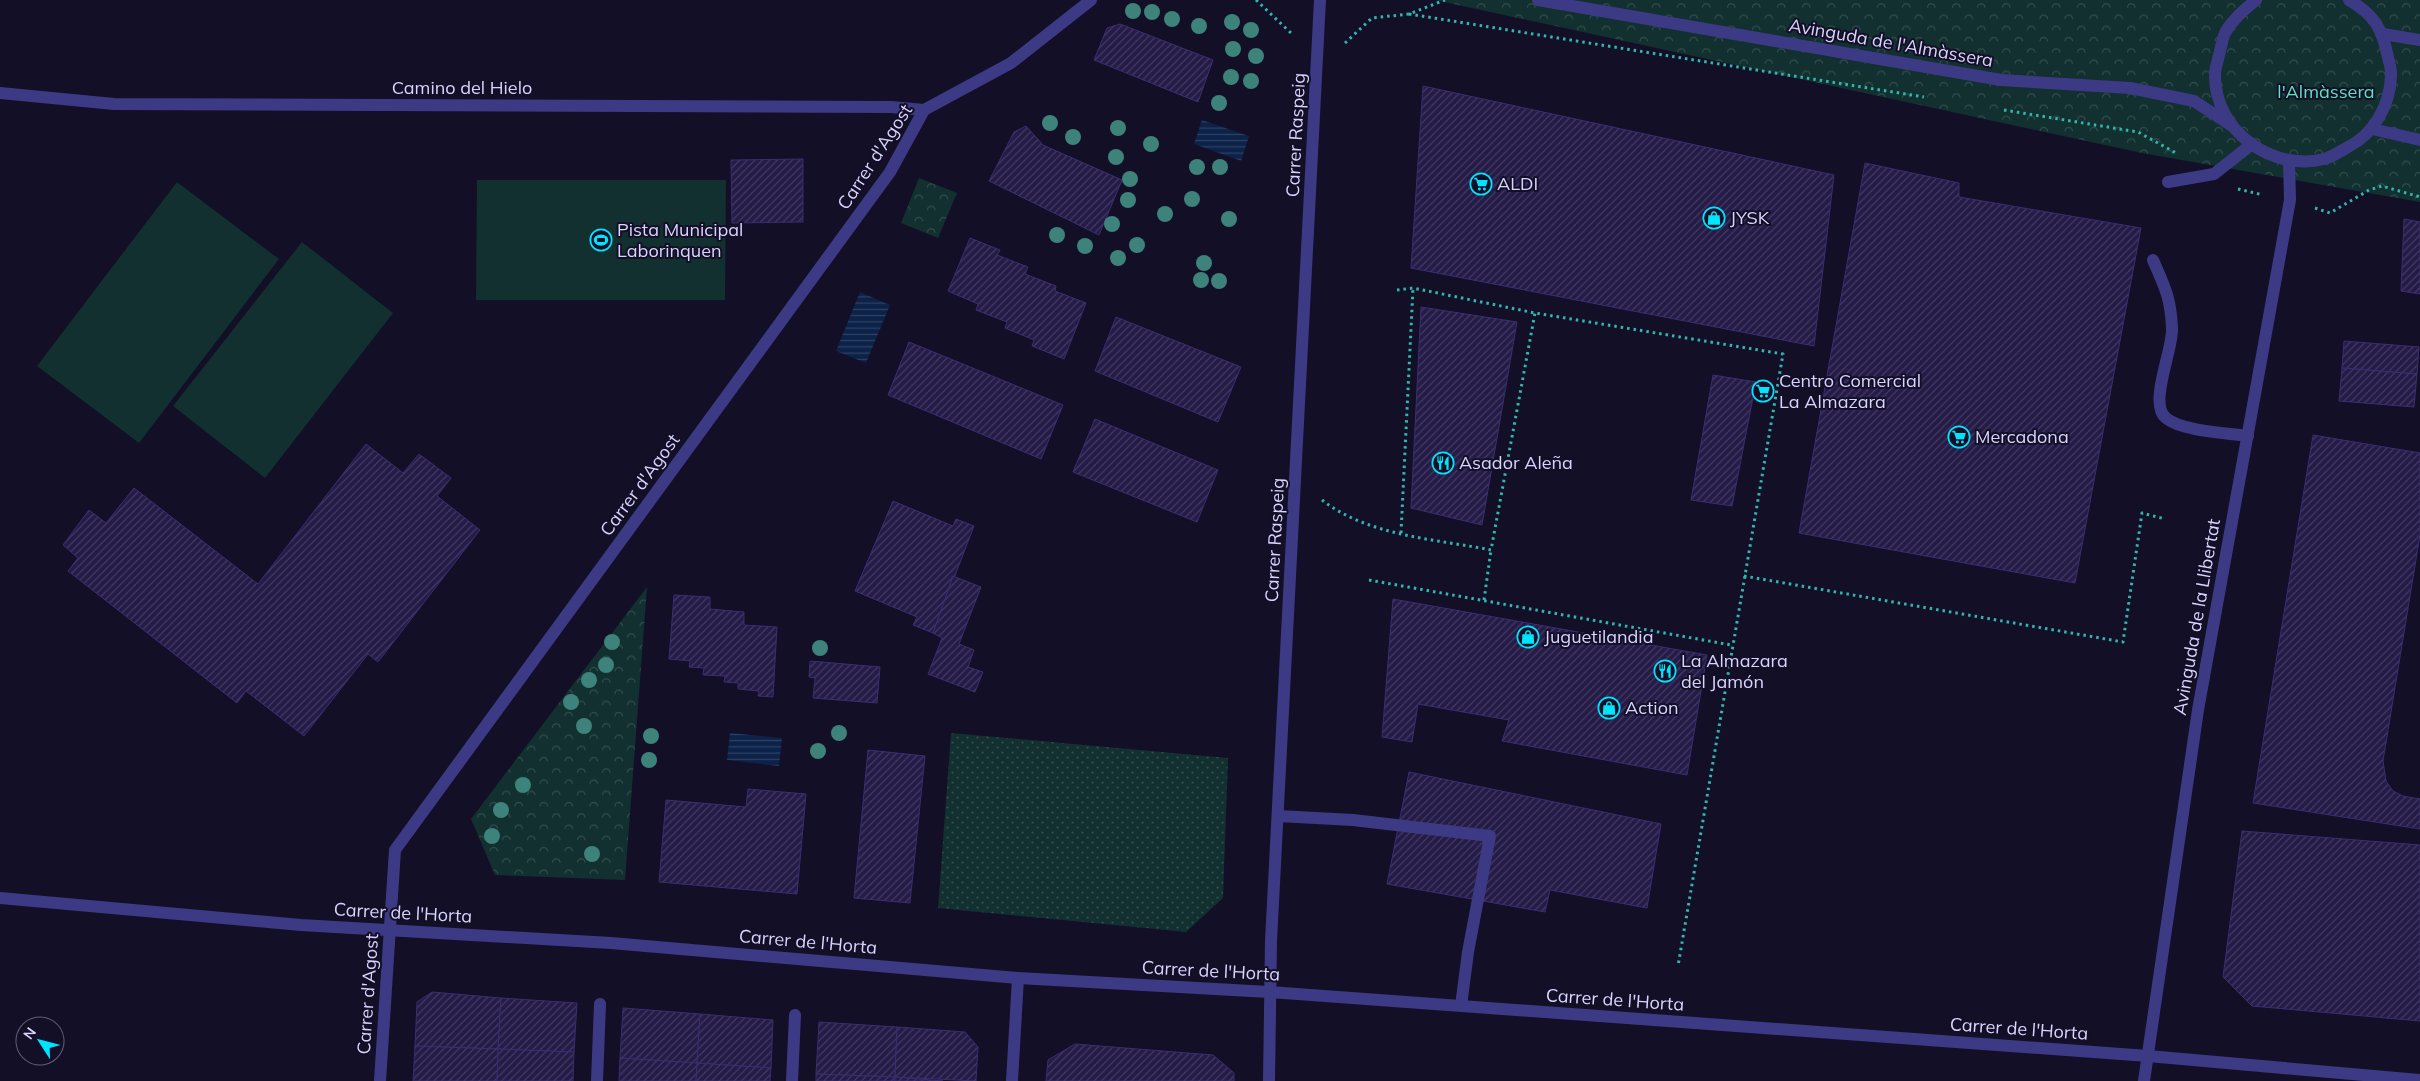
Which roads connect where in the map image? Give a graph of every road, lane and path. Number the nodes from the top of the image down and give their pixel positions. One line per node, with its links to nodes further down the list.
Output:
1 (1091, 0): 11 (street, Carrer d'Agost)
2 (1320, 0): 27 (street, Carrer Raspeig)
3 (1538, 0): 13 (street, Avinguda de l'Almàssera)
4 (2256, 0): 13 (street)
5 (2349, 0): 7 (street)
6 (1409, 14): 10 (path)
7 (2382, 34): 8 (street); 14 (street)
8 (2420, 40)
9 (0, 94): 11 (street, Camino del Hielo)
10 (1925, 97)
11 (924, 110): 37 (street, Carrer d'Agost)
12 (2003, 110): 18 (path)
13 (2232, 126): 16 (street)
14 (2372, 128): 15 (street); 17 (street)
15 (2420, 140)
16 (2252, 144): 17 (street); 18 (street)
17 (2289, 161): 21 (street, Avinguda de la Llibertat)
18 (2214, 174): 19 (street); 21 (path)
19 (2168, 182)
20 (2420, 197): 21 (path)
21 (2290, 200): 26 (street, Avinguda de la Llibertat)
22 (2153, 260): 26 (street)
23 (1413, 288): 24 (path); 25 (path); 29 (path)
24 (1397, 290)
25 (1534, 313): 30 (path); 31 (path)
26 (2248, 436): 44 (street, Avinguda de la Llibertat)
27 (1295, 478): 29 (path); 35 (street, Carrer Raspeig)
28 (2165, 519): 31 (path)
29 (1401, 533): 30 (path)
30 (1491, 550): 33 (path)
31 (1744, 576): 34 (path)
32 (1369, 580): 33 (path)
33 (1484, 600): 34 (path)
34 (1732, 644): 38 (path)
35 (1278, 816): 40 (street, Carrer Raspeig); 42 (street)
36 (0, 898): 37 (street, Carrer de l'Horta)
37 (390, 929): 39 (street, Carrer de l'Horta); 46 (street, Carrer d'Agost)
38 (1678, 966)
39 (1018, 978): 40 (street, Carrer de l'Horta); 49 (street)
40 (1269, 992): 42 (street, Carrer de l'Horta); 50 (street, Carrer Raspeig)
41 (600, 1004): 47 (street)
42 (1461, 1006): 44 (street, Carrer de l'Horta)
43 (795, 1015): 48 (street)
44 (2148, 1056): 45 (street, Carrer de l'Horta); 51 (street, Avinguda de la Llibertat)
45 (2420, 1080)
46 (380, 1081)
47 (597, 1081)
48 (792, 1081)
49 (1012, 1081)
50 (1269, 1081)
51 (2144, 1081)

